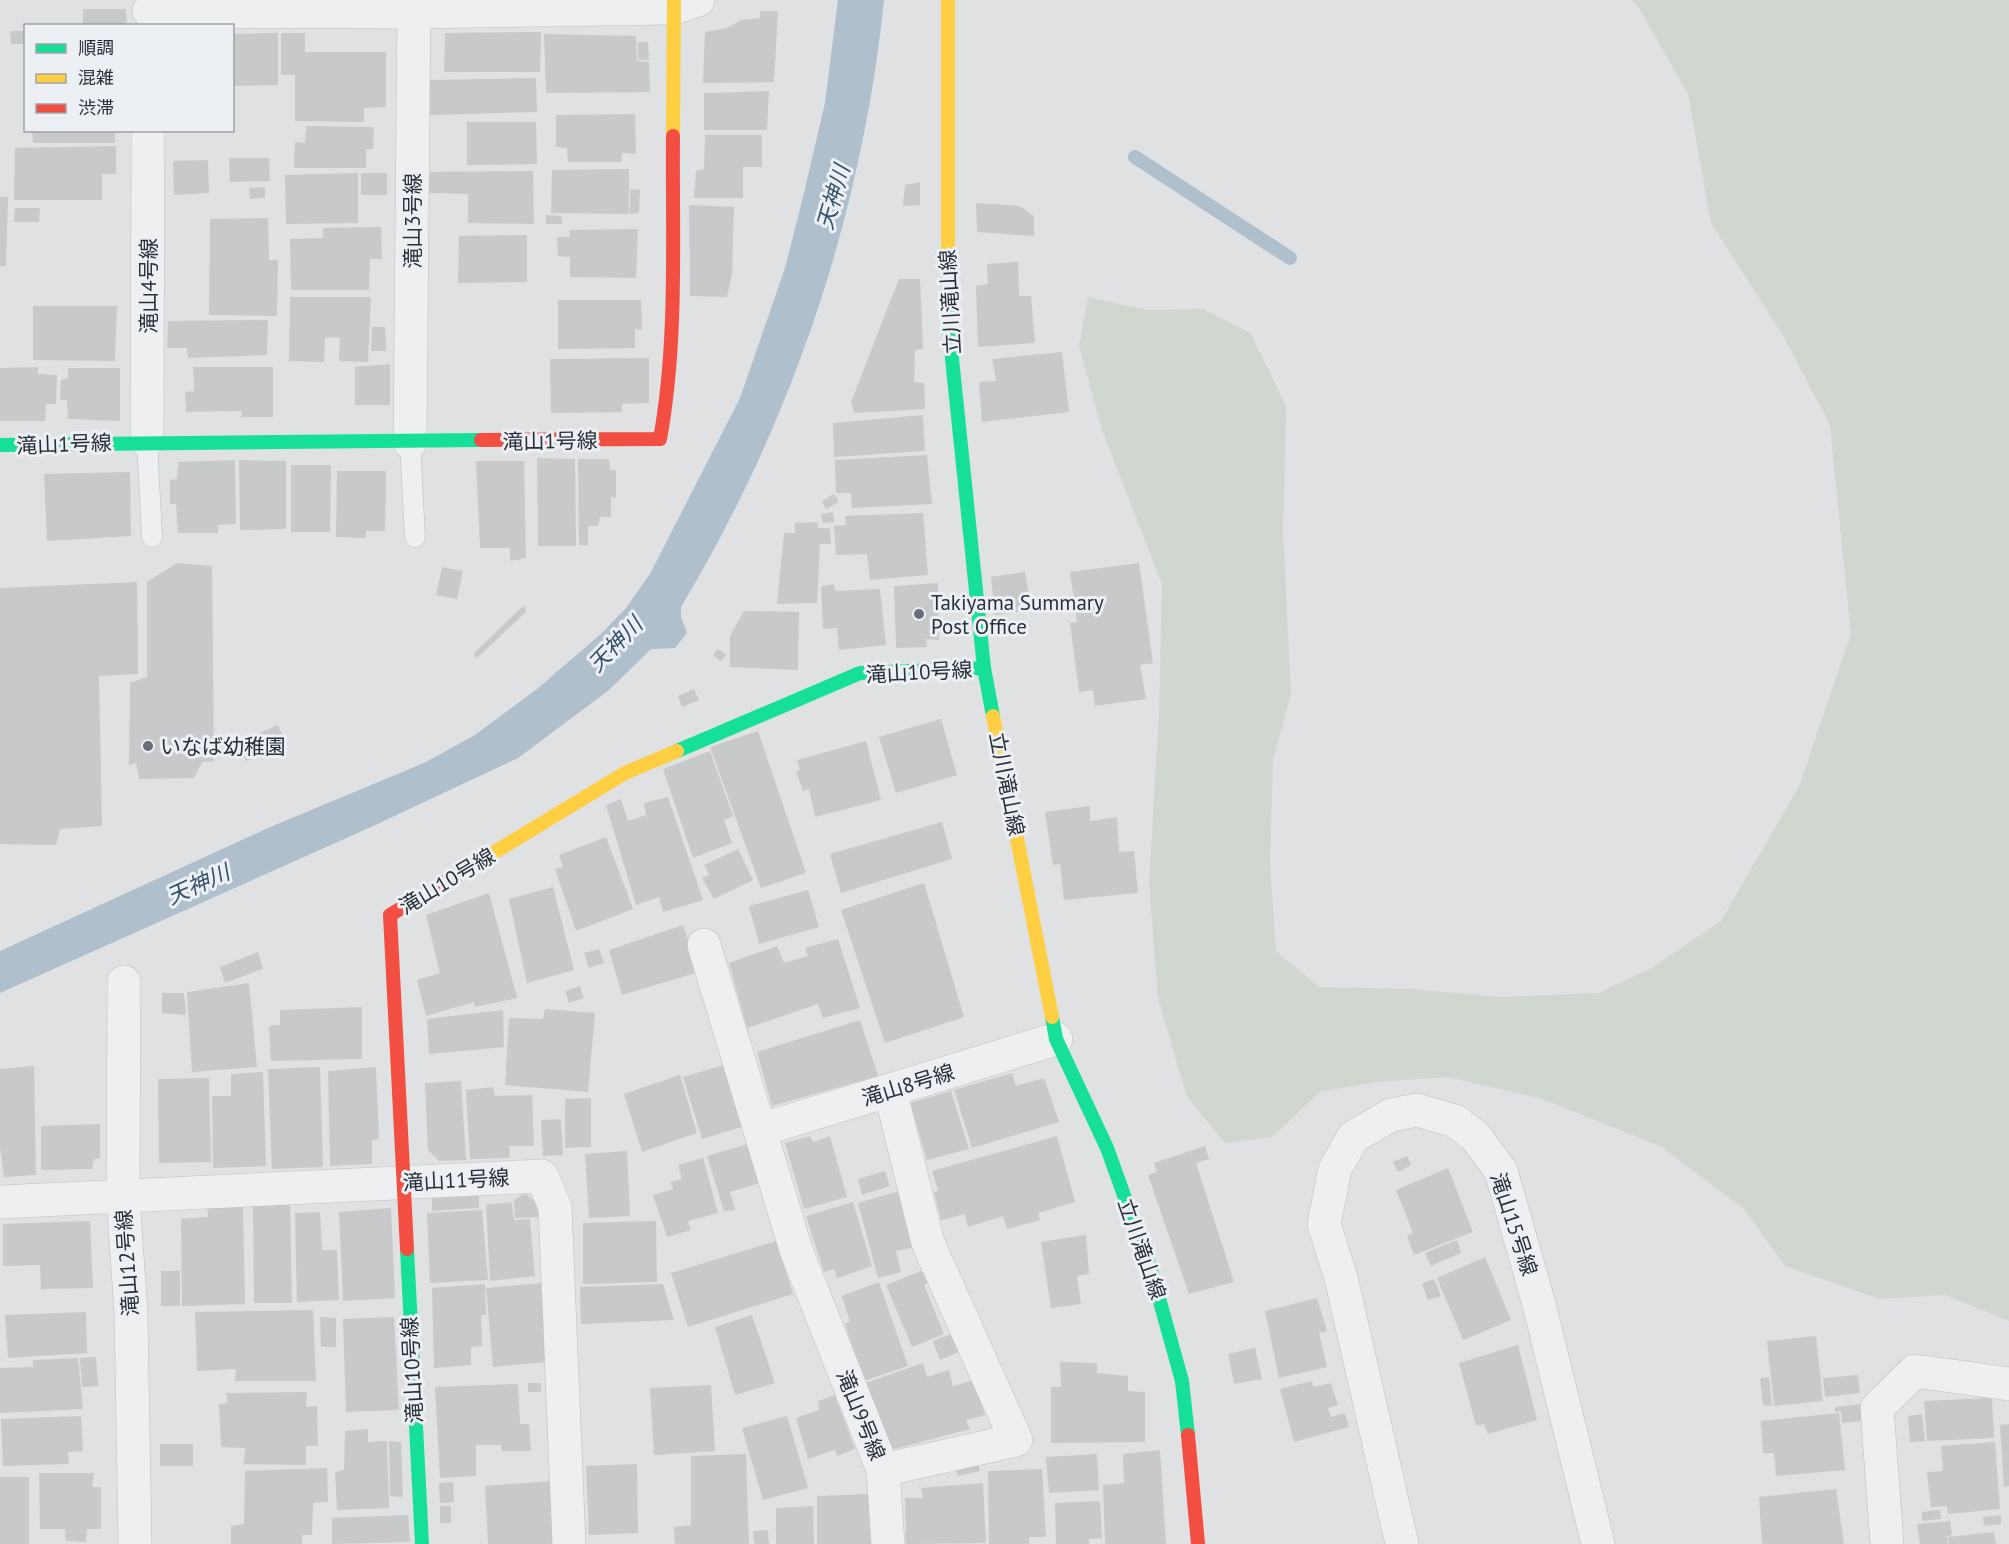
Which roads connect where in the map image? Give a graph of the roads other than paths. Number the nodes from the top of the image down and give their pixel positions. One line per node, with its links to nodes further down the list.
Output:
1 (948, 0): 11 (street, 立川滝山線)
2 (682, 3): 3 (street); 7 (street, 滝山1号線)
3 (414, 6): 4 (street); 7 (street, 滝山3号線)
4 (149, 12)
5 (148, 132): 6 (street, 滝山4号線)
6 (147, 441): 7 (street, 滝山1号線); 8 (street, 滝山1号線); 9 (lane)
7 (410, 443): 10 (lane)
8 (0, 445)
9 (152, 537)
10 (415, 537)
11 (984, 669): 14 (street, 立川滝山線); 17 (street, 滝山10号線)
12 (704, 945): 16 (street, 滝山9号線)
13 (124, 982): 18 (street, 滝山12号線)
14 (1056, 1039): 15 (street, 滝山8号線); 26 (street, 立川滝山線)
15 (890, 1090): 16 (street, 滝山8号線); 21 (street, 滝山9号線)
16 (760, 1130): 21 (street, 滝山9号線)
17 (402, 1183): 18 (street, 滝山11号線); 23 (street, 滝山10号線); 24 (street, 滝山11号線)
18 (123, 1198): 19 (street, 滝山11号線); 22 (street, 滝山12号線)
19 (0, 1202)
20 (2009, 1384): 29 (street)
21 (883, 1470): 25 (street)
22 (135, 1544)
23 (422, 1544)
24 (569, 1544)
25 (888, 1544)
26 (1198, 1544)
27 (1402, 1544): 28 (street, 滝山15号線)
28 (1598, 1544)
29 (1887, 1544)

